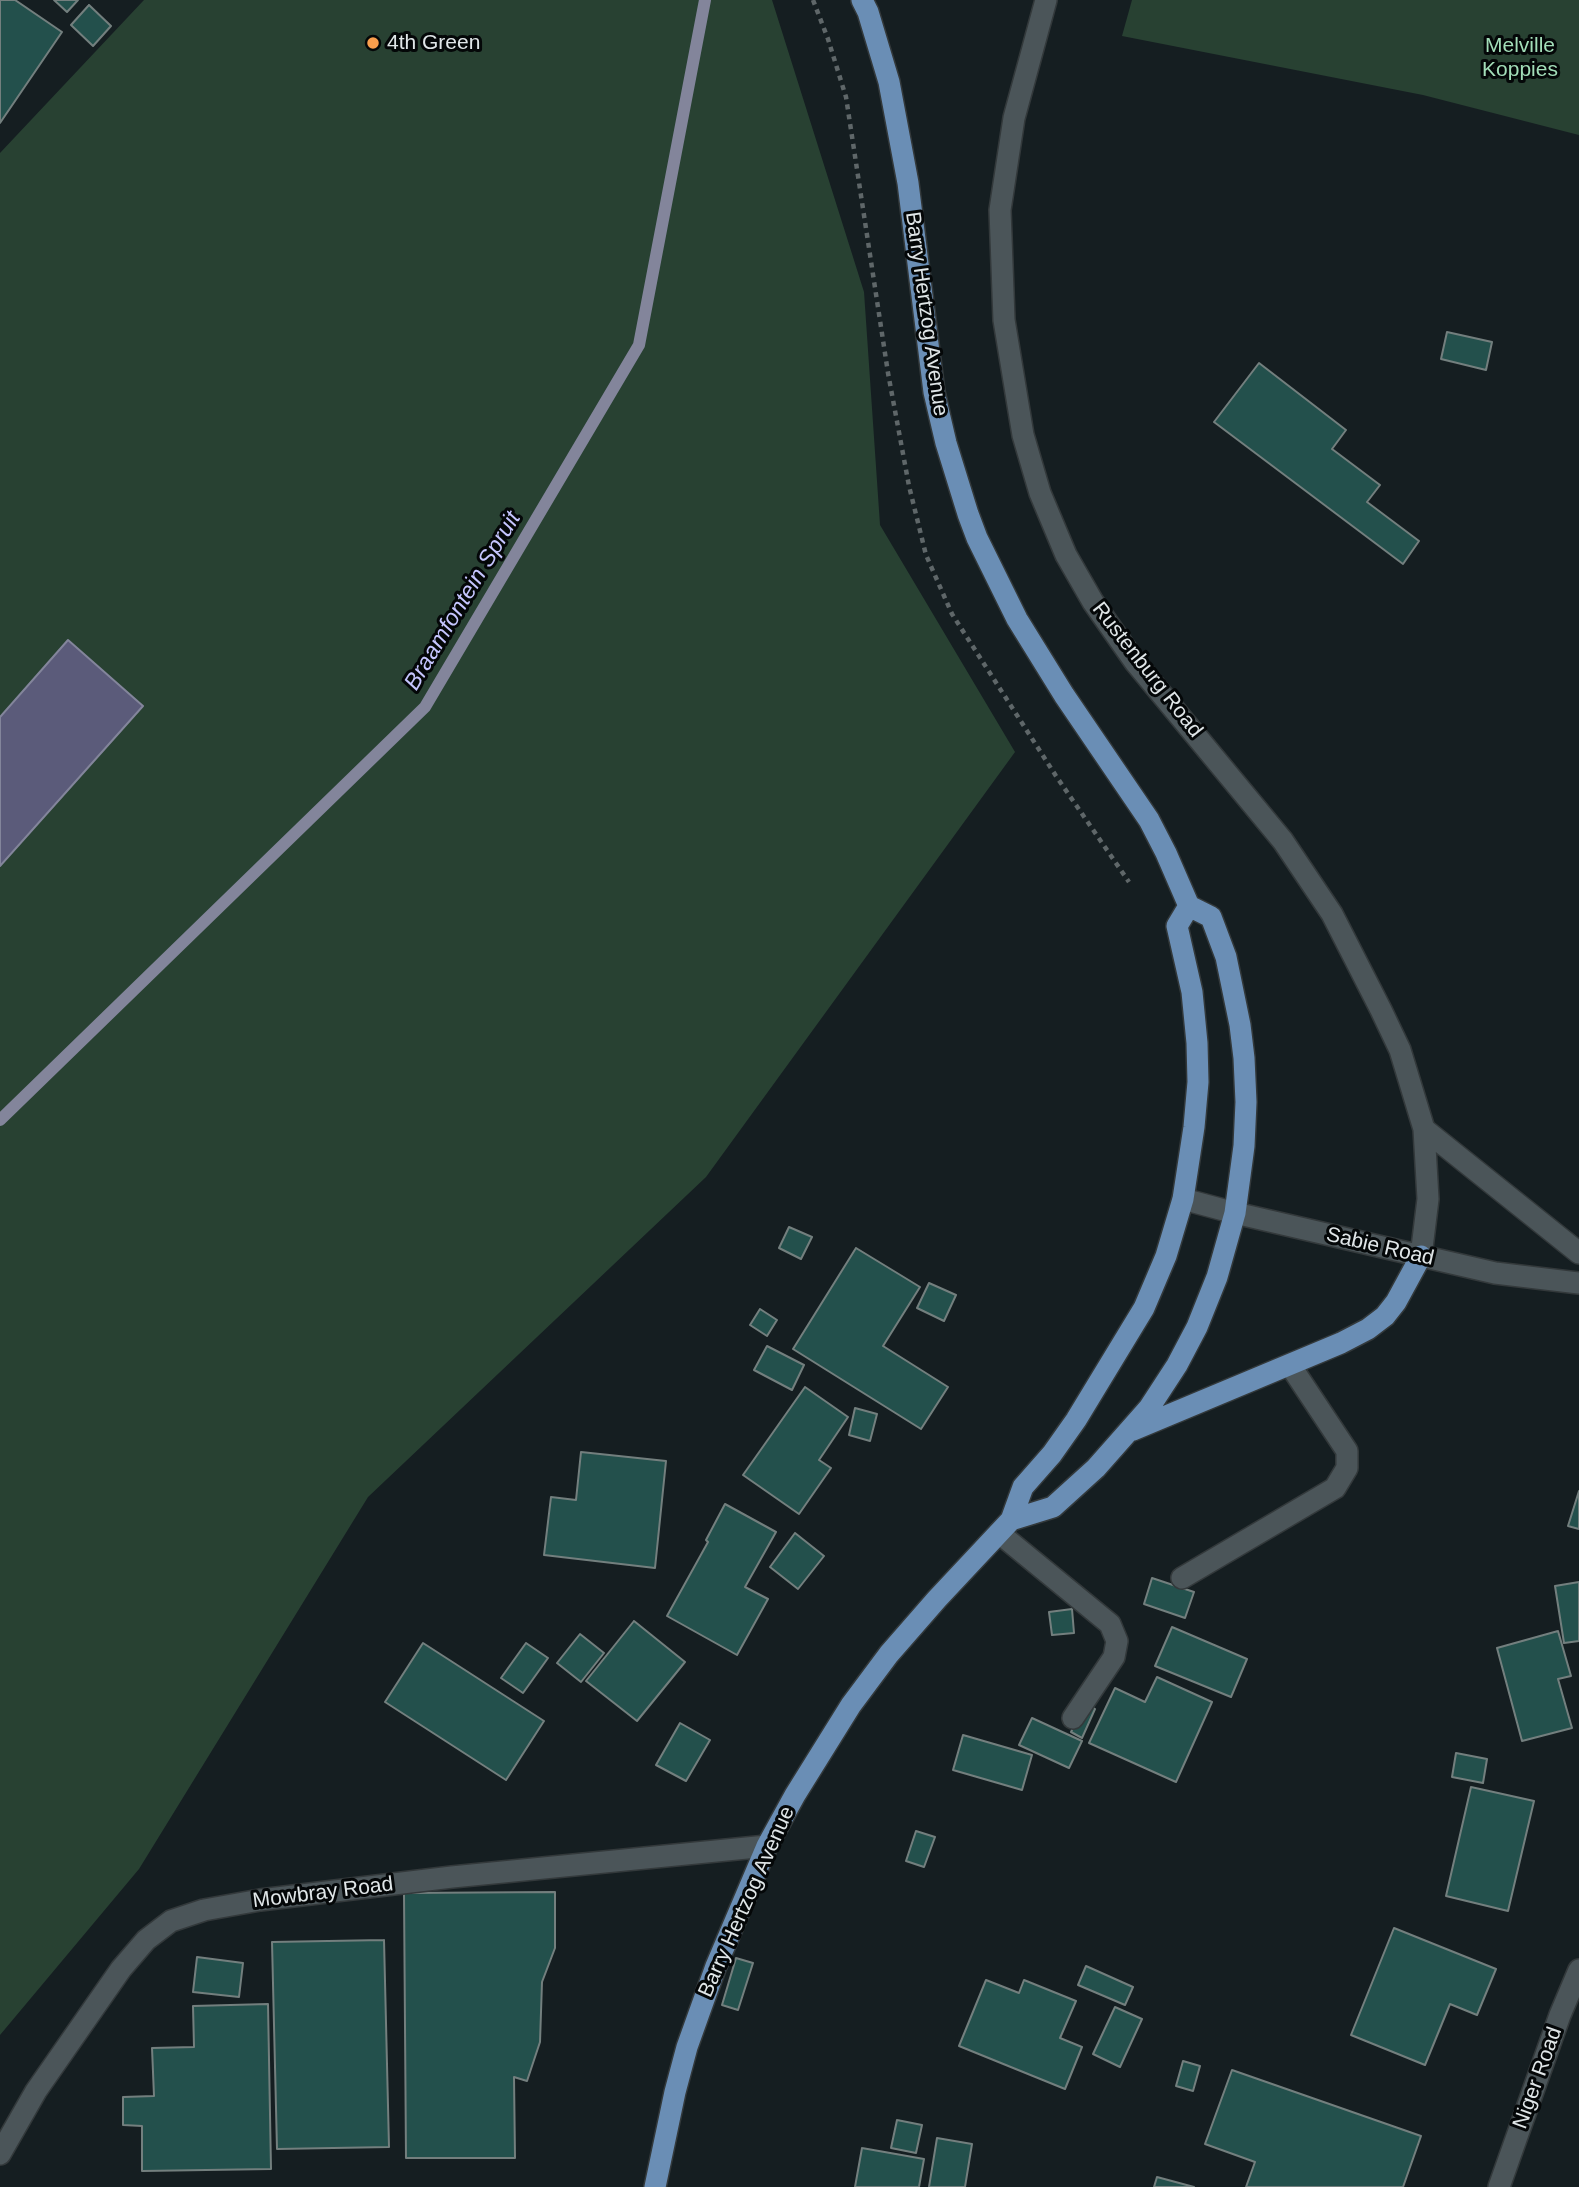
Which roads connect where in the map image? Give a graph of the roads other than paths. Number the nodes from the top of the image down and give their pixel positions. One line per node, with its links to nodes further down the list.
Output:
1 (862, 0): 3 (main road, Barry Hertzog Avenue)
2 (1046, 0): 4 (street, Rustenburg Road)
3 (1189, 906): 5 (main road, Barry Hertzog Avenue); 6 (main road, Barry Hertzog Avenue)
4 (1424, 1129): 7 (street); 8 (street, Rustenburg Road)
5 (1182, 1199): 6 (street, Sabie Road); 12 (main road, Barry Hertzog Avenue)
6 (1236, 1213): 8 (street, Sabie Road); 11 (main road, Barry Hertzog Avenue)
7 (1579, 1253)
8 (1421, 1256): 9 (street, Sabie Road); 10 (main road)
9 (1579, 1283)
10 (1290, 1365): 11 (main road); 13 (street)
11 (1130, 1432): 12 (main road, Barry Hertzog Avenue)
12 (1005, 1527): 14 (street); 15 (main road, Barry Hertzog Avenue)
13 (1182, 1578)
14 (1073, 1718)
15 (767, 1846): 18 (street, Mowbray Road); 19 (main road, Barry Hertzog Avenue)
16 (1579, 1970): 17 (street, Niger Road)
17 (1570, 2018): 20 (street, Niger Road)
18 (0, 2154)
19 (655, 2187)
20 (1499, 2187)

